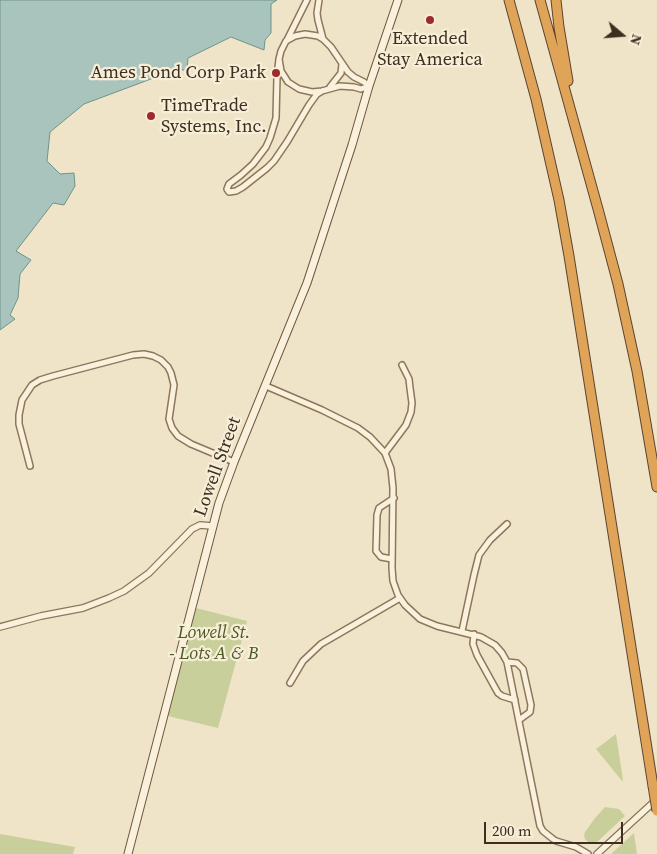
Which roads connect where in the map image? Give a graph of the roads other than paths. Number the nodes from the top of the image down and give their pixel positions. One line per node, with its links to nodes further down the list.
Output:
1 (307, 0): 8 (street)
2 (319, 0): 7 (street)
3 (398, 0): 11 (main road, Lowell Street)
4 (509, 0): 33 (highway, bridge)
5 (540, 0): 13 (highway)
6 (556, 0): 13 (highway)
7 (323, 39): 8 (street); 10 (street)
8 (286, 41): 9 (street)
9 (279, 59): 12 (street); 12 (street)
10 (342, 64): 11 (street); 12 (street)
11 (369, 86): 12 (street); 15 (main road, Lowell Street)
12 (325, 90)
13 (576, 131): 19 (highway)
14 (402, 364): 16 (street)
15 (266, 386): 16 (street); 17 (main road, Lowell Street)
16 (385, 453): 20 (street)
17 (234, 462): 18 (street); 22 (main road, Lowell Street)
18 (30, 466)
19 (657, 487)
20 (394, 498): 23 (street); 23 (street)
21 (507, 524): 26 (street)
22 (212, 526): 25 (street); 34 (main road, Lowell Street)
23 (392, 559): 24 (street)
24 (400, 598): 26 (street); 29 (street)
25 (0, 627)
26 (462, 631): 27 (street)
27 (474, 634): 28 (street); 30 (street)
28 (507, 662): 30 (street); 31 (street)
29 (290, 683)
30 (515, 700): 31 (street)
31 (519, 720): 35 (street)
32 (657, 798): 36 (street)
33 (657, 811)
34 (128, 854)
35 (588, 854)
36 (597, 854)

